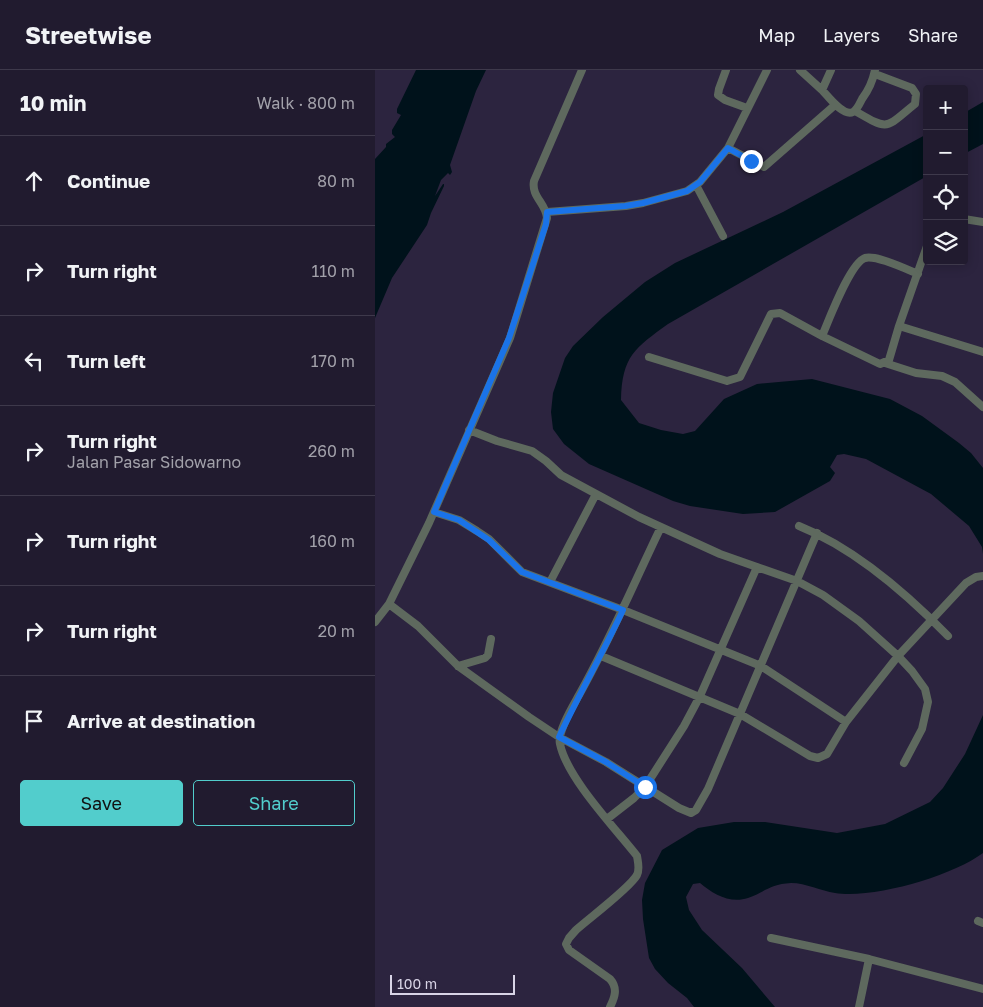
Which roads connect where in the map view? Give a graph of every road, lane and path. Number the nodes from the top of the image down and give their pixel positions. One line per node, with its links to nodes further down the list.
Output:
1 (582, 70): 13 (street)
2 (726, 70): 9 (street)
3 (767, 70): 9 (street)
4 (800, 70): 7 (street)
5 (831, 70): 7 (street)
6 (875, 72): 10 (street); 10 (street)
7 (822, 90): 8 (street)
8 (835, 106): 10 (street); 11 (street)
9 (747, 108): 11 (street)
10 (855, 111)
11 (728, 148): 12 (street)
12 (696, 185): 13 (street); 16 (street)
13 (547, 212): 25 (street)
14 (968, 220): 15 (street)
15 (983, 222)
16 (723, 236)
17 (923, 258): 18 (street)
18 (918, 274): 19 (street); 20 (street)
19 (899, 326): 21 (street); 23 (street)
20 (822, 336): 22 (street); 23 (street)
21 (983, 352)
22 (649, 357)
23 (885, 363): 24 (street)
24 (983, 407)
25 (469, 430): 26 (street); 27 (street)
26 (595, 494): 29 (street); 34 (street)
27 (434, 512): 34 (street); 35 (street)
28 (799, 526): 30 (street)
29 (661, 527): 31 (street); 36 (street)
30 (817, 533): 33 (street); 37 (street)
31 (757, 567): 33 (street); 41 (street)
32 (979, 577): 37 (street)
33 (797, 581): 43 (street); 45 (street)
34 (550, 582): 36 (street)
35 (389, 604): 38 (street); 44 (street)
36 (623, 610): 41 (street); 42 (street)
37 (932, 620): 39 (street); 43 (street)
38 (375, 622)
39 (948, 636)
40 (491, 638): 44 (street)
41 (719, 650): 45 (street); 46 (street)
42 (601, 656): 46 (street); 49 (street)
43 (898, 656): 48 (street); 50 (street)
44 (458, 666): 49 (street)
45 (761, 666): 47 (street); 48 (street)
46 (700, 696): 47 (street); 51 (street)
47 (739, 714): 48 (street); 51 (street)
48 (845, 722)
49 (559, 737): 51 (street); 52 (street)
50 (905, 763)
51 (645, 787): 52 (street)
52 (607, 819): 56 (street)
53 (771, 938): 54 (street)
54 (869, 959): 55 (street); 57 (street)
55 (983, 989)
56 (610, 1007)
57 (859, 1007)

